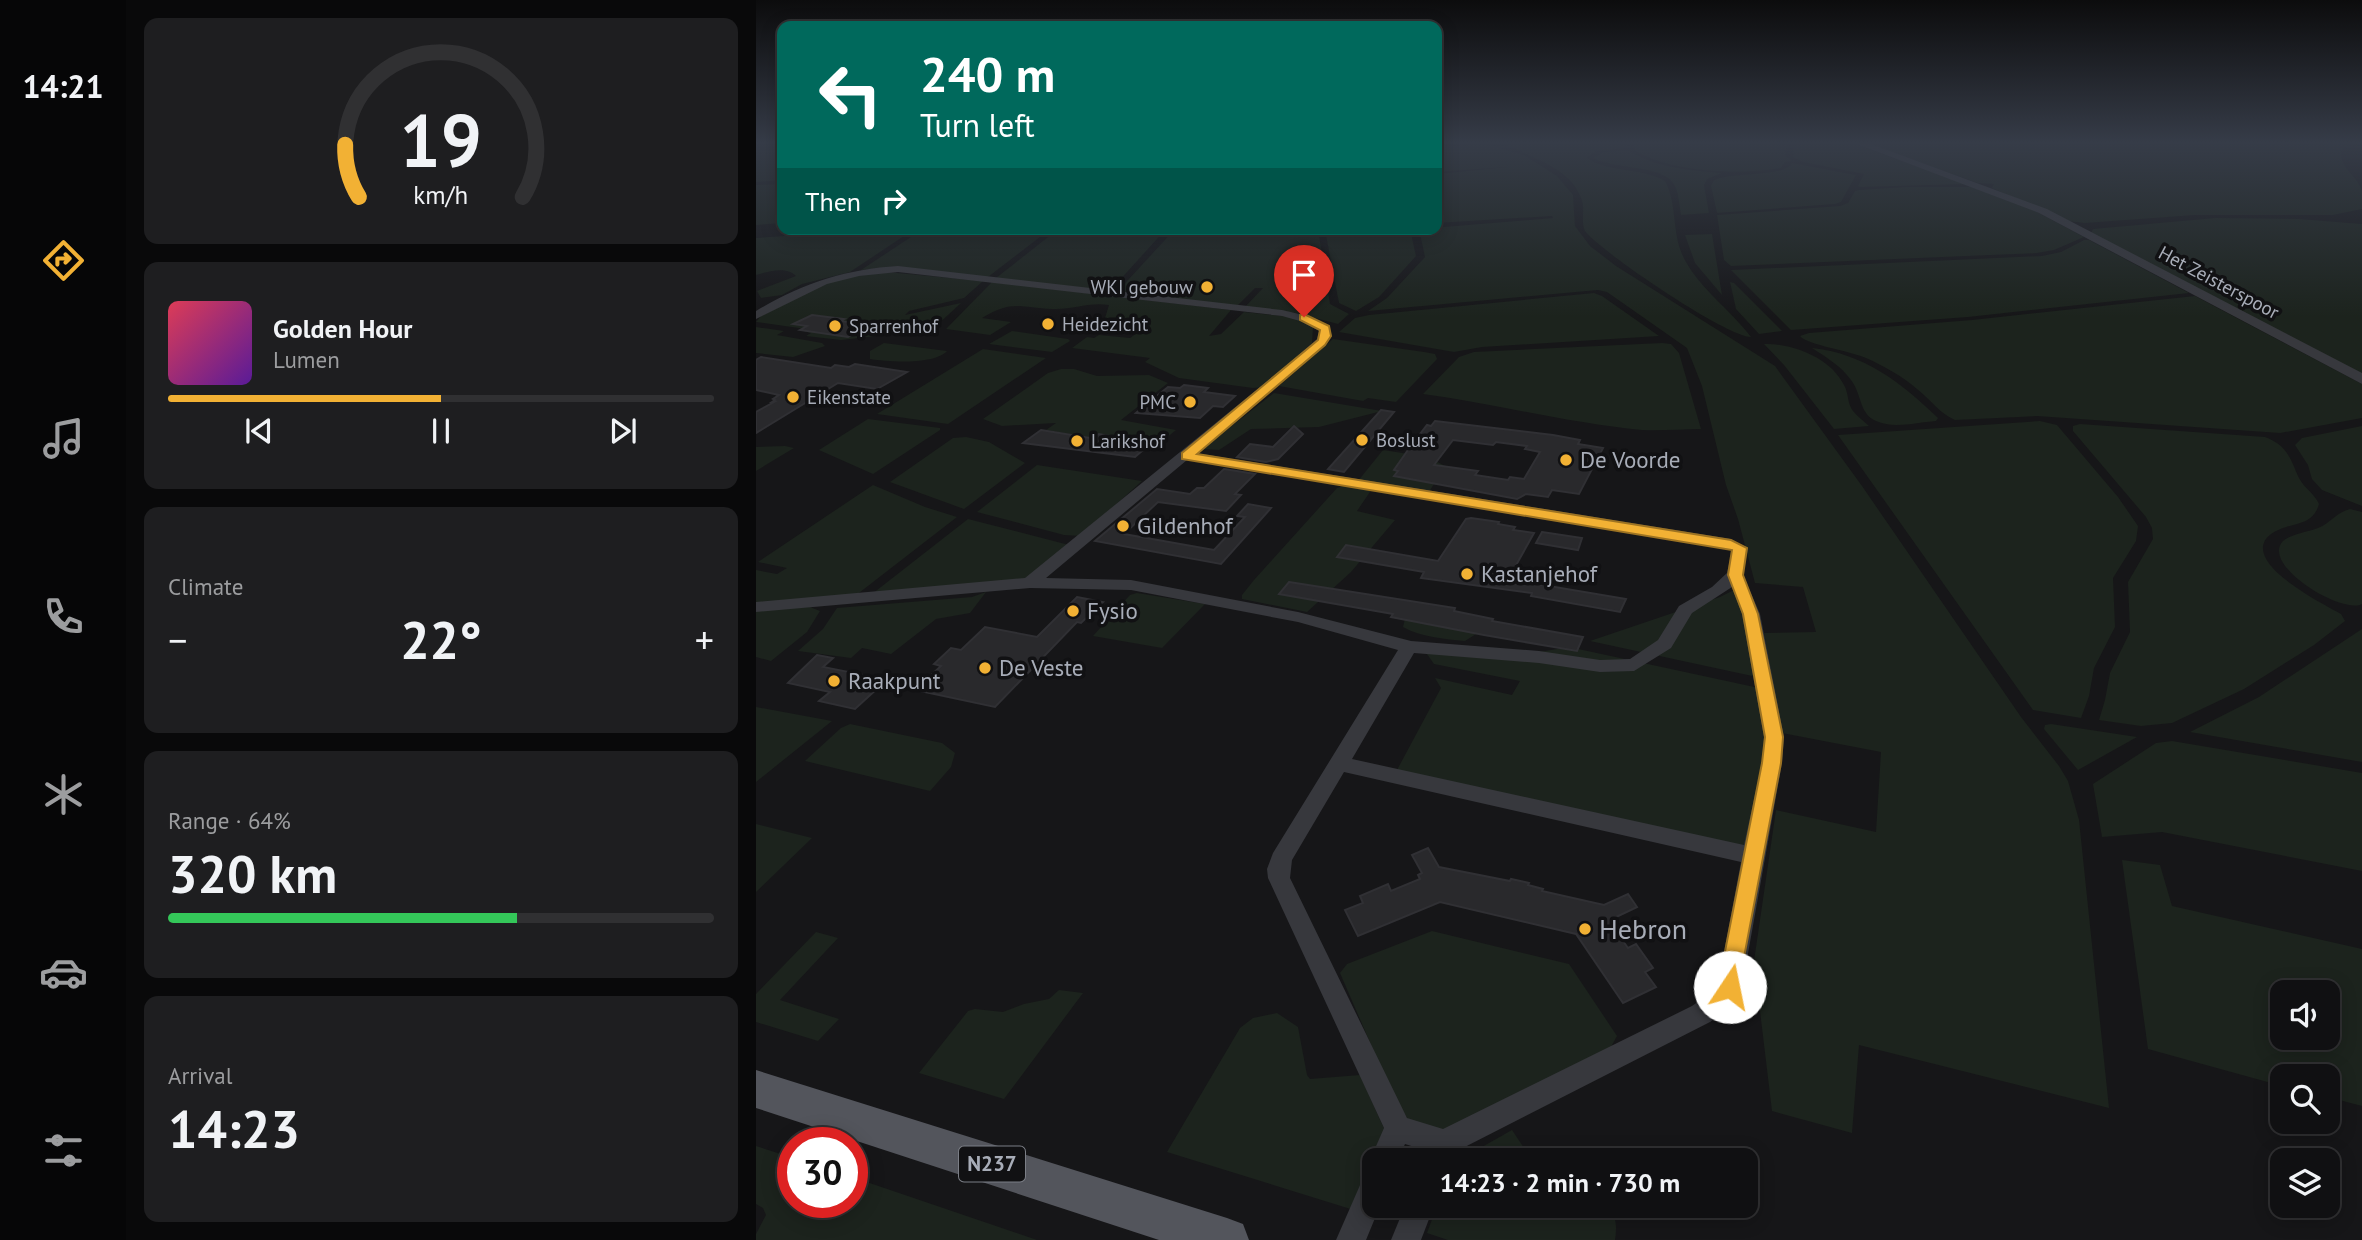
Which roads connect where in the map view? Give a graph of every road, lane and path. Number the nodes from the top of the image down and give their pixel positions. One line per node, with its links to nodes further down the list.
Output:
1 (2018, 202): 3 (street, Het Zeisterspoor)
2 (756, 316): 4 (street)
3 (2362, 379)
4 (1187, 456): 5 (street); 6 (street)
5 (1735, 575): 8 (street); 10 (street)
6 (1030, 583): 7 (street); 8 (street)
7 (756, 607)
8 (1409, 648): 9 (street)
9 (1341, 764): 10 (street); 12 (street)
10 (1753, 856): 15 (street)
11 (756, 1089): 18 (main road, N237)
12 (1398, 1128): 13 (street); 14 (street)
13 (1389, 1148)
14 (1434, 1148)
15 (1449, 1148)
16 (1362, 1214): 19 (street)
17 (1415, 1218): 20 (street)
18 (1227, 1240)
19 (1351, 1240)
20 (1406, 1240)

